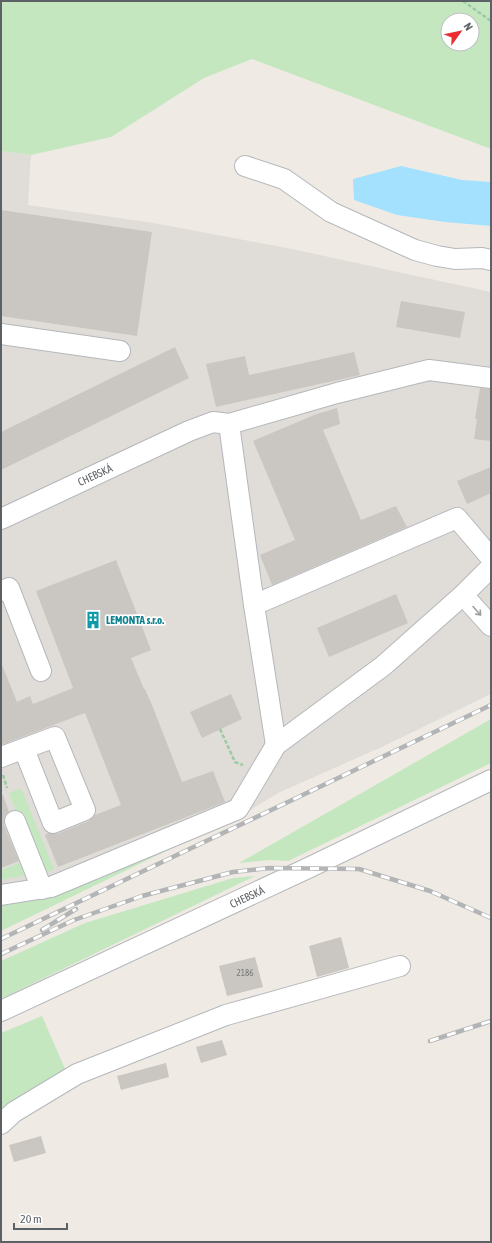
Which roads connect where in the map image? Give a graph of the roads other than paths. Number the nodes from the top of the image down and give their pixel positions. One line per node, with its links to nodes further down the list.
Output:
1 (245, 166): 2 (street)
2 (491, 260)
3 (1, 334): 4 (street)
4 (120, 351)
5 (491, 378): 6 (street, CHEBSKÁ)
6 (229, 424): 7 (street, CHEBSKÁ); 12 (street)
7 (1, 519)
8 (491, 558): 12 (street)
9 (491, 567): 11 (street)
10 (1, 591): 14 (street)
11 (462, 595): 13 (street, one-way to 13); 15 (street)
12 (254, 605): 15 (street)
13 (491, 626)
14 (41, 671)
15 (276, 745): 20 (street)
16 (24, 749): 17 (street)
17 (1, 757)
18 (491, 780): 23 (street, CHEBSKÁ)
19 (15, 821): 20 (street)
20 (42, 888): 21 (street)
21 (1, 895)
22 (400, 966): 24 (street)
23 (1, 1011)
24 (1, 1124)

